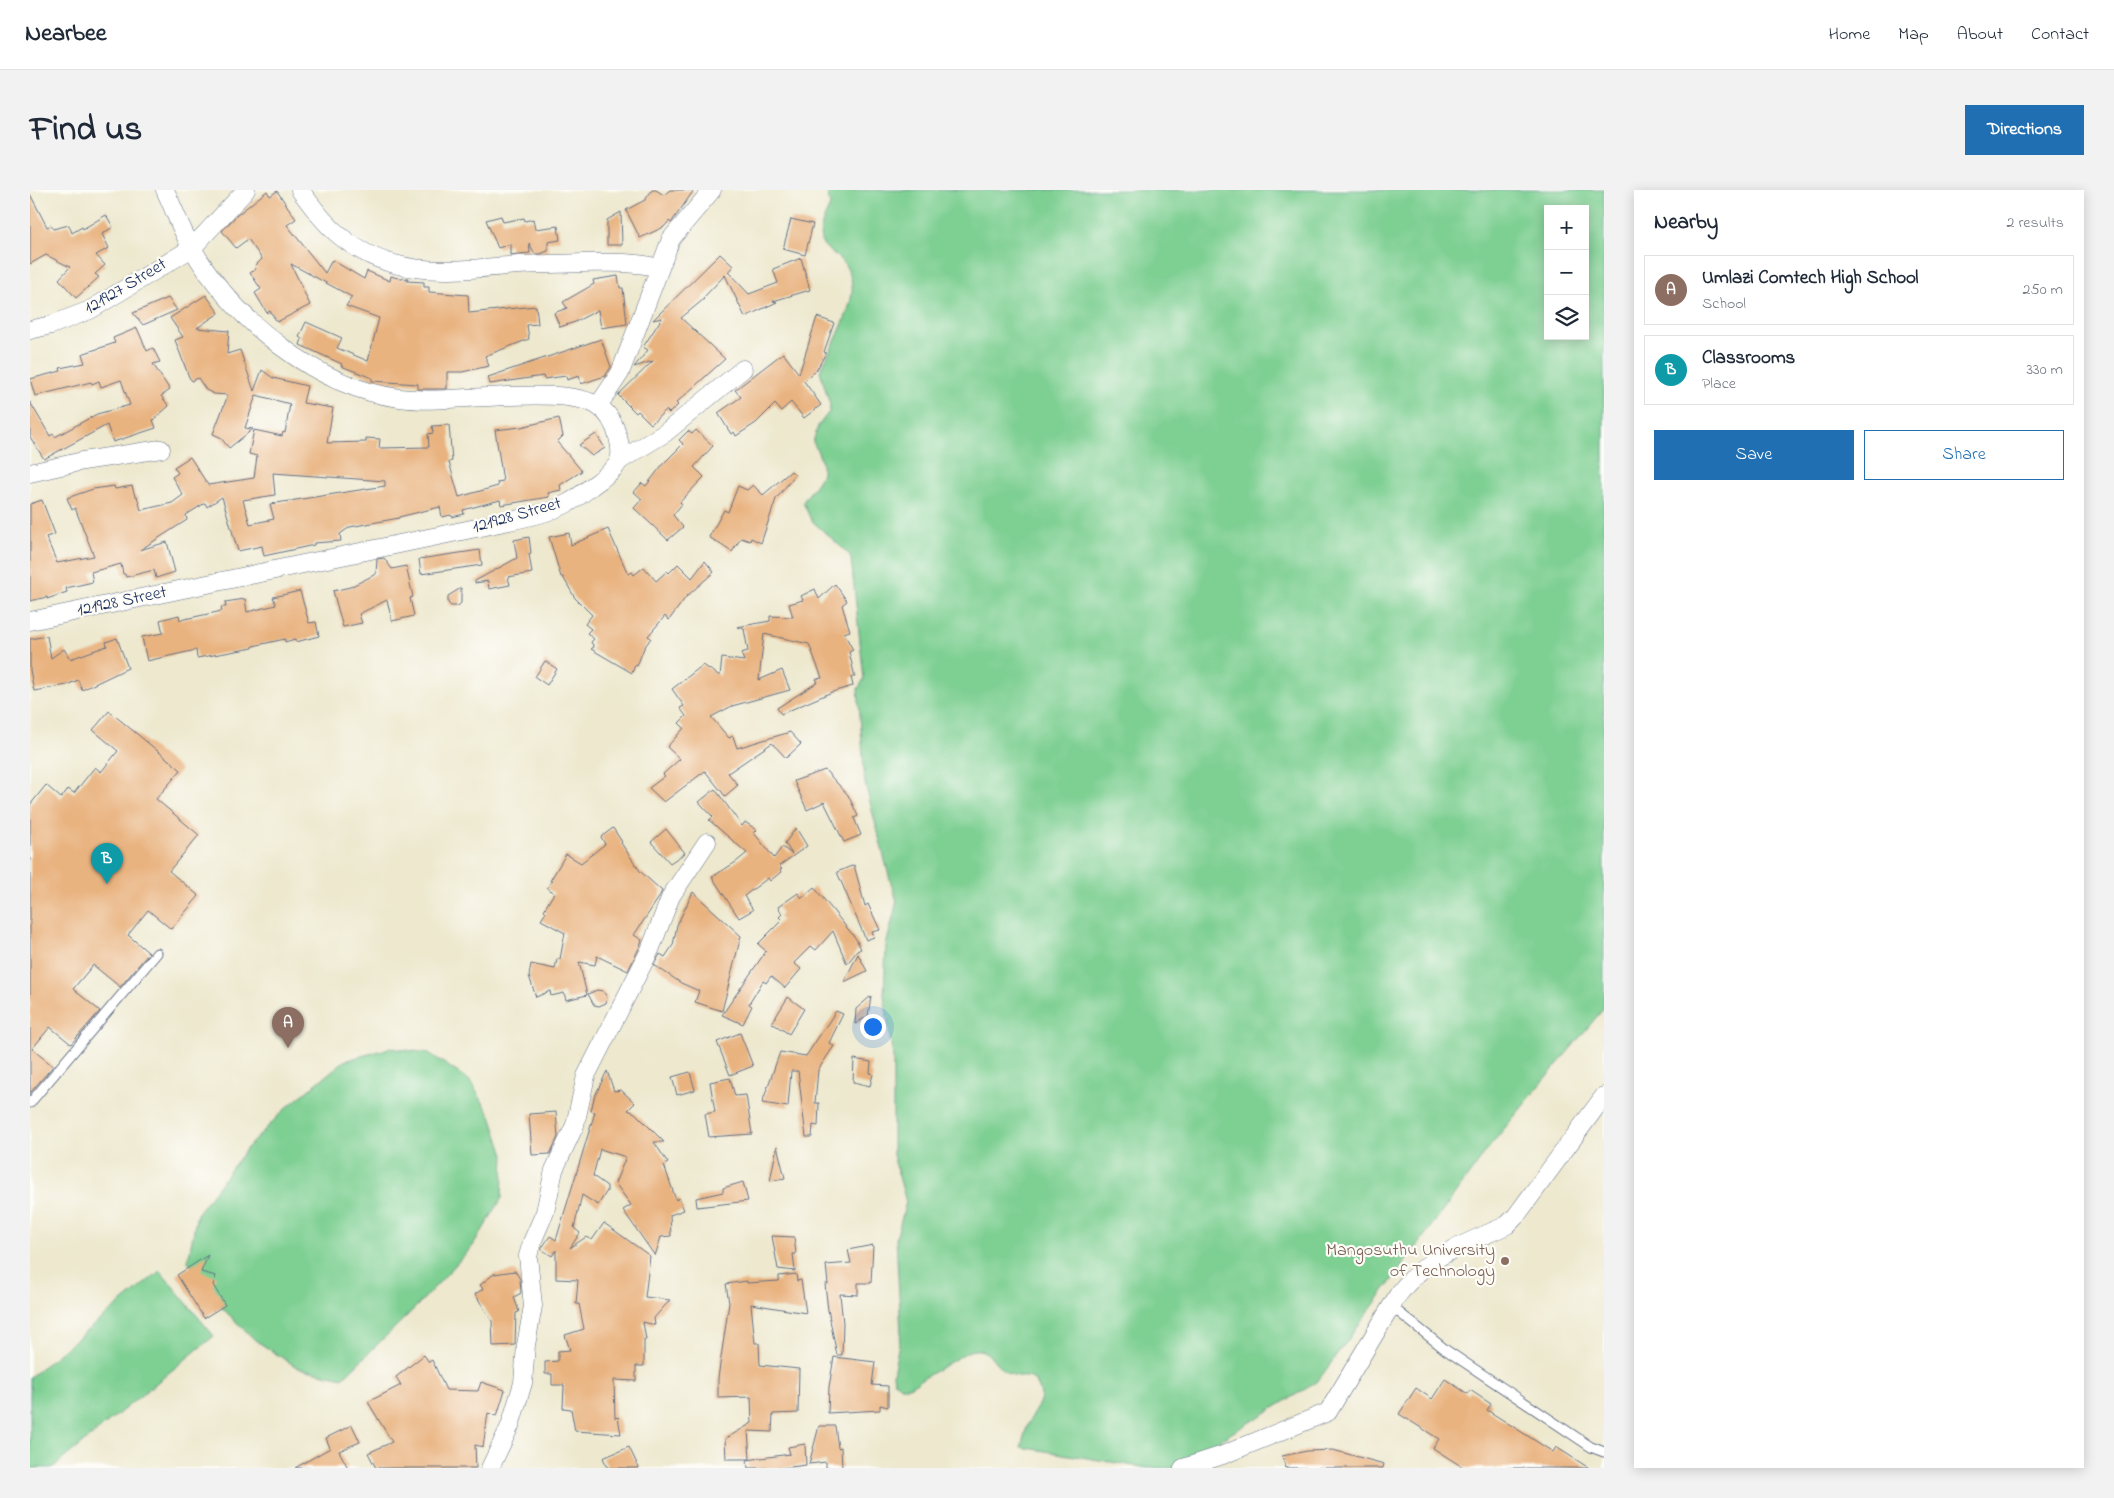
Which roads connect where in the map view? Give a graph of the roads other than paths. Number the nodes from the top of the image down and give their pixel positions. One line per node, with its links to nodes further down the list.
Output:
1 (165, 190): 5 (street)
2 (246, 190): 5 (street, 121927 Street)
3 (300, 190): 6 (street)
4 (712, 190): 6 (street)
5 (192, 248): 7 (street, 121927 Street); 9 (street)
6 (658, 268): 9 (street)
7 (30, 330)
8 (743, 369): 11 (street, 121928 Street)
9 (598, 406): 11 (street)
10 (161, 450): 12 (street)
11 (619, 461): 13 (street, 121928 Street)
12 (30, 473)
13 (30, 621)
14 (707, 842): 20 (street)
15 (158, 953): 17 (lane)
16 (1604, 1096): 18 (street)
17 (30, 1103)
18 (1391, 1306): 19 (lane); 21 (street)
19 (1604, 1452)
20 (490, 1468)
21 (1183, 1468)

